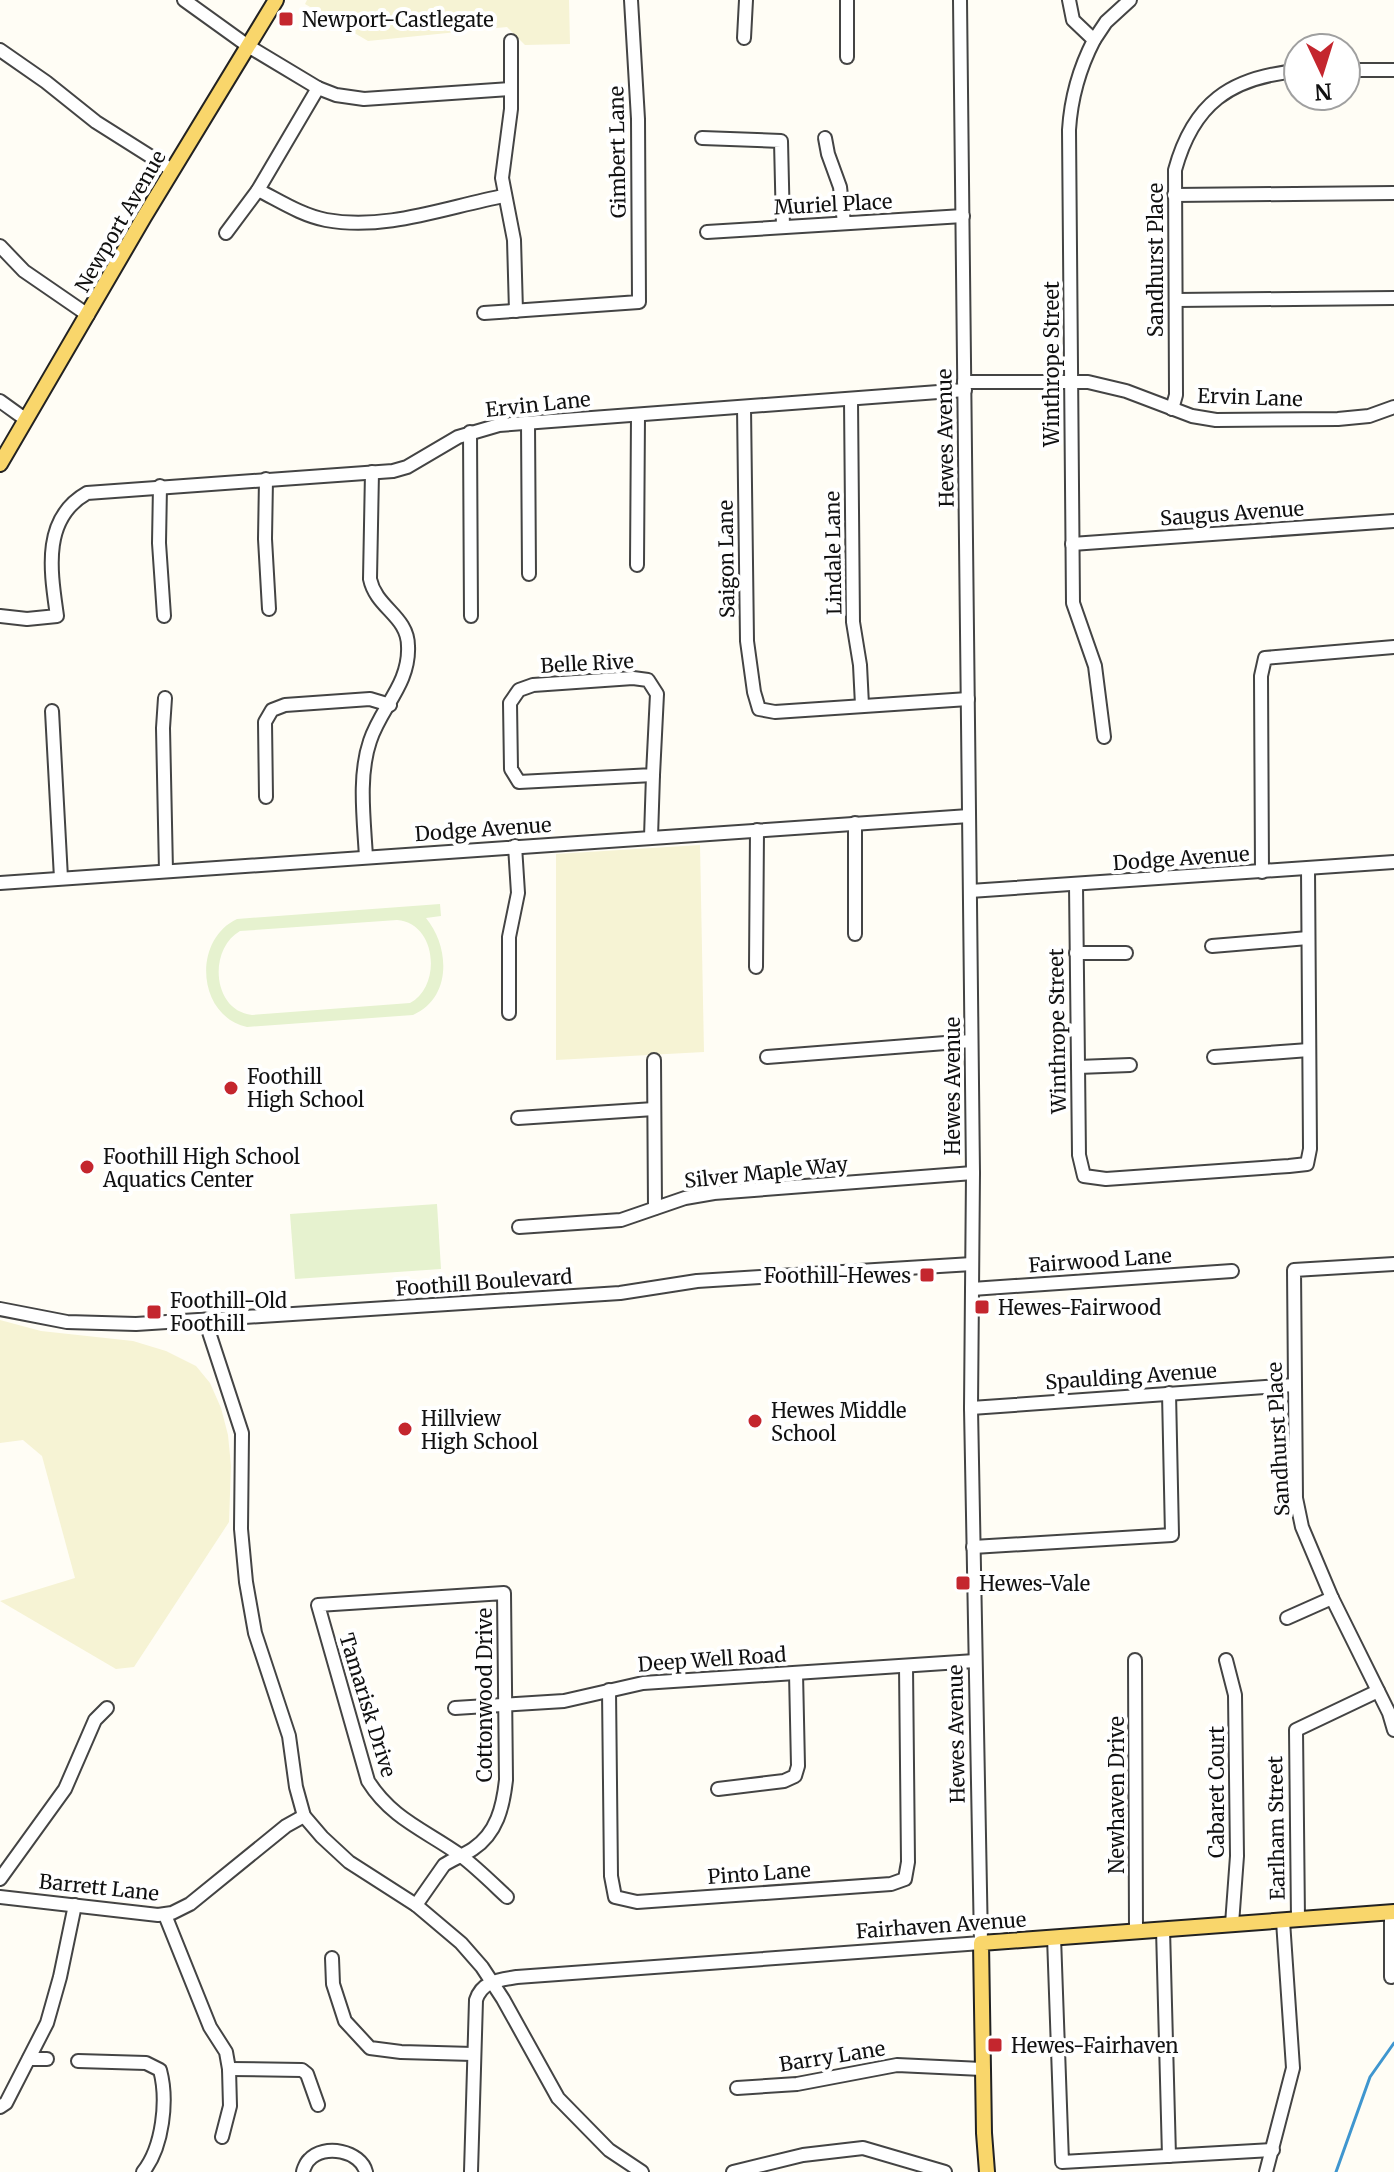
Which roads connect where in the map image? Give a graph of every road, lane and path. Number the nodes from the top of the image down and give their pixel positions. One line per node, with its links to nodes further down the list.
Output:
1 (184, 0): 12 (street)
2 (276, 0): 12 (main road, Newport Avenue)
3 (631, 0): 35 (street, Gimbert Lane)
4 (746, 0): 9 (street)
5 (847, 0): 14 (street)
6 (960, 0): 27 (street, Hewes Avenue)
7 (1069, 0): 10 (street)
8 (1130, 0): 10 (street, Winthrope Street)
9 (744, 38)
10 (1094, 40): 38 (street, Winthrope Street)
11 (511, 41): 19 (street)
12 (248, 46): 18 (street); 22 (main road, Newport Avenue)
13 (0, 50): 22 (street)
14 (847, 57)
15 (1362, 70): 16 (street)
16 (1394, 70)
17 (1282, 73): 25 (street, Sandhurst Place)
18 (318, 88): 19 (street); 23 (street)
19 (511, 89): 26 (street)
20 (702, 138): 29 (street)
21 (825, 138): 28 (street)
22 (172, 170): 37 (main road, Newport Avenue)
23 (258, 190): 26 (street); 31 (street)
24 (1394, 193): 25 (street)
25 (1174, 195): 34 (street, Sandhurst Place)
26 (504, 196): 35 (street)
27 (963, 216): 28 (street, Muriel Place); 39 (street, Hewes Avenue)
28 (844, 223): 29 (street, Muriel Place)
29 (783, 227): 30 (street, Muriel Place)
30 (707, 232)
31 (226, 233)
32 (0, 246): 37 (street)
33 (1394, 298): 34 (street)
34 (1176, 300): 44 (street, Sandhurst Place)
35 (516, 311): 36 (street)
36 (484, 313)
37 (88, 315): 46 (main road, Newport Avenue)
38 (1071, 381): 39 (street, Ervin Lane); 44 (street, Ervin Lane); 54 (street, Winthrope Street)
39 (964, 386): 40 (street, Ervin Lane); 63 (street, Hewes Avenue)
40 (851, 400): 42 (street, Ervin Lane); 65 (street, Lindale Lane)
41 (0, 401): 46 (street)
42 (744, 407): 45 (street, Ervin Lane); 65 (street, Saigon Lane)
43 (1394, 407): 44 (street, Ervin Lane)
44 (1172, 409)
45 (638, 415): 47 (street, Ervin Lane); 55 (street)
46 (25, 419): 49 (main road, Newport Avenue)
47 (528, 423): 48 (street, Ervin Lane); 56 (street)
48 (470, 432): 50 (street, Ervin Lane); 60 (street)
49 (0, 464)
50 (372, 472): 51 (street, Ervin Lane); 64 (street)
51 (266, 479): 52 (street, Ervin Lane); 57 (street)
52 (160, 486): 58 (street, Ervin Lane); 59 (street)
53 (1394, 521): 54 (street, Saugus Avenue)
54 (1072, 544): 67 (street, Winthrope Street)
55 (637, 565)
56 (529, 574)
57 (269, 609)
58 (0, 616)
59 (164, 616)
60 (471, 616)
61 (1394, 647): 79 (street)
62 (165, 698): 78 (street)
63 (968, 699): 65 (street); 70 (street, Hewes Avenue)
64 (390, 705): 69 (street); 75 (street)
65 (862, 705)
66 (52, 711): 80 (street)
67 (1104, 737)
68 (653, 775): 68 (street, Belle Rive); 73 (street, Belle Rive)
69 (266, 797)
70 (969, 816): 71 (street, Dodge Avenue); 83 (street, Hewes Avenue)
71 (855, 823): 72 (street, Dodge Avenue); 84 (street)
72 (757, 830): 73 (street, Dodge Avenue); 89 (street)
73 (651, 837): 74 (street, Dodge Avenue)
74 (515, 846): 75 (street, Dodge Avenue); 90 (street)
75 (366, 857): 78 (street, Dodge Avenue)
76 (1394, 862): 77 (street, Dodge Avenue)
77 (1308, 869): 79 (street, Dodge Avenue); 85 (street)
78 (166, 871): 80 (street, Dodge Avenue)
79 (1262, 872): 82 (street, Dodge Avenue)
80 (61, 878): 81 (street, Dodge Avenue)
81 (0, 883)
82 (1076, 885): 83 (street, Dodge Avenue); 87 (street, Winthrope Street)
83 (970, 891): 91 (street, Hewes Avenue)
84 (855, 934)
85 (1308, 938): 86 (street); 92 (street)
86 (1212, 946)
87 (1076, 953): 88 (street); 97 (street, Winthrope Street)
88 (1126, 953)
89 (756, 967)
90 (509, 1013)
91 (971, 1041): 93 (street); 100 (street, Hewes Avenue)
92 (1309, 1050): 94 (street); 97 (street, Winthrope Street)
93 (767, 1057)
94 (1214, 1057)
95 (654, 1060): 98 (street)
96 (1130, 1065): 97 (street)
97 (1078, 1067)
98 (654, 1109): 99 (street); 101 (street)
99 (518, 1118)
100 (973, 1173): 101 (street, Silver Maple Way); 103 (street, Hewes Avenue)
101 (655, 1208): 102 (street, Silver Maple Way)
102 (519, 1227)
103 (972, 1264): 106 (street, Hewes Avenue); 108 (street, Foothill Boulevard)
104 (1394, 1264): 109 (street, Sandhurst Place)
105 (1232, 1271): 106 (street, Fairwood Lane)
106 (972, 1289): 111 (street, Hewes Avenue)
107 (0, 1309): 108 (street, Foothill Boulevard)
108 (205, 1320): 128 (street)
109 (1294, 1385): 110 (street, Spaulding Avenue); 113 (street, Sandhurst Place)
110 (1169, 1393): 111 (street, Spaulding Avenue); 112 (street)
111 (971, 1408): 112 (street, Hewes Avenue)
112 (973, 1547): 118 (street, Hewes Avenue)
113 (1332, 1598): 115 (street); 122 (street, Sandhurst Place)
114 (318, 1605): 123 (street, Cottonwood Drive); 129 (street, Tamarisk Drive)
115 (1287, 1618)
116 (1135, 1660): 140 (street, Newhaven Drive)
117 (1226, 1660): 138 (street, Cabaret Court)
118 (975, 1661): 119 (street, Deep Well Road); 142 (street, Hewes Avenue)
119 (906, 1666): 120 (street, Deep Well Road); 121 (street, Pinto Lane)
120 (796, 1673): 121 (street, Deep Well Road); 127 (street)
121 (609, 1690): 123 (street, Deep Well Road)
122 (1378, 1691): 126 (street, Sandhurst Place); 137 (street, Earlham Street)
123 (505, 1704): 125 (street, Deep Well Road); 129 (street, Cottonwood Drive)
124 (107, 1708): 130 (street)
125 (455, 1708)
126 (1394, 1730)
127 (718, 1789)
128 (304, 1816): 134 (street); 136 (street, Barrett Lane)
129 (460, 1856): 132 (street, Tamarisk Drive); 134 (street, Cottonwood Drive)
130 (0, 1879)
131 (0, 1897): 133 (street, Barrett Lane)
132 (507, 1897)
133 (75, 1905): 136 (street, Barrett Lane); 147 (street)
134 (416, 1905): 145 (street)
135 (1392, 1912): 137 (main road, Fairhaven Avenue); 144 (street)
136 (165, 1915): 150 (street)
137 (1290, 1920): 138 (main road, Fairhaven Avenue); 156 (street)
138 (1232, 1924): 139 (main road, Fairhaven Avenue)
139 (1163, 1929): 140 (main road, Fairhaven Avenue); 157 (street)
140 (1136, 1931): 141 (main road, Fairhaven Avenue)
141 (1054, 1937): 142 (main road, Fairhaven Avenue); 157 (street)
142 (981, 1943): 145 (street, Fairhaven Avenue); 151 (main road, Hewes Avenue)
143 (332, 1958): 146 (street)
144 (1391, 1977)
145 (492, 1982): 146 (street); 162 (street)
146 (473, 2054): 161 (street)
147 (29, 2059): 148 (street); 154 (street)
148 (47, 2059)
149 (78, 2061): 158 (street)
150 (229, 2069): 153 (street); 155 (street)
151 (982, 2069): 152 (street, Barry Lane); 165 (main road, Hewes Avenue)
152 (737, 2088)
153 (318, 2105)
154 (0, 2107)
155 (222, 2137)
156 (1273, 2150): 157 (street); 166 (street)
157 (1169, 2156)
158 (143, 2172)
159 (303, 2172): 160 (street)
160 (366, 2172)
161 (471, 2172)
162 (642, 2172)
163 (733, 2172): 164 (street)
164 (945, 2172)
165 (987, 2172)
166 (1266, 2172)

